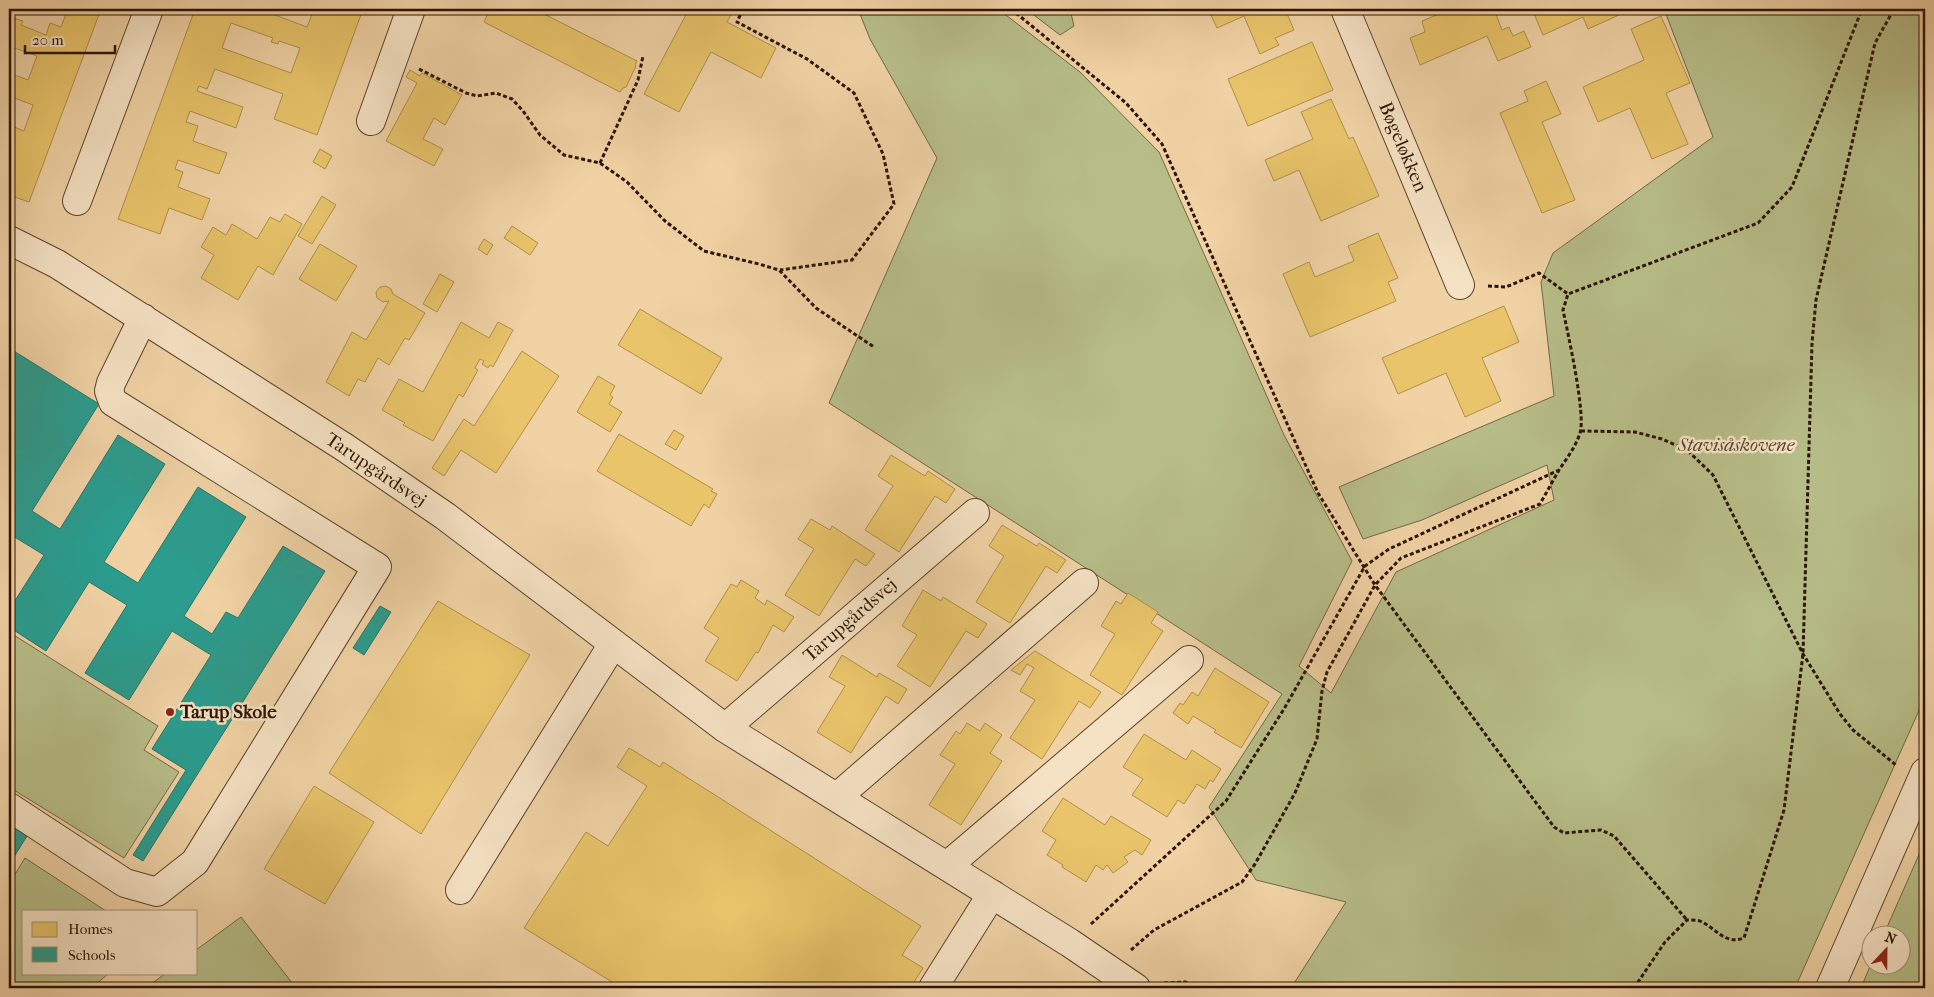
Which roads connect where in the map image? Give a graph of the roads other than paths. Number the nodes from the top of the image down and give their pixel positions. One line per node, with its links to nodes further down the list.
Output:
1 (149, 9): 5 (street)
2 (412, 9): 4 (street)
3 (1345, 9): 7 (street, Bøgeløkken)
4 (370, 121)
5 (77, 201)
6 (9, 240): 8 (street, Tarupgårdsvej)
7 (1460, 285)
8 (143, 318): 11 (street, Tarupgårdsvej); 16 (street)
9 (975, 513): 13 (street, Tarupgårdsvej)
10 (1084, 583): 15 (street)
11 (613, 644): 13 (street, Tarupgårdsvej); 18 (street)
12 (1189, 660): 17 (street)
13 (725, 728): 15 (street, Tarupgårdsvej)
14 (1922, 778): 22 (street)
15 (837, 797): 17 (street, Tarupgårdsvej)
16 (9, 807)
17 (947, 866): 19 (street, Tarupgårdsvej)
18 (460, 890)
19 (992, 894): 20 (street, Tarupgårdsvej); 21 (street)
20 (1126, 981)
21 (933, 988)
22 (1830, 988)

